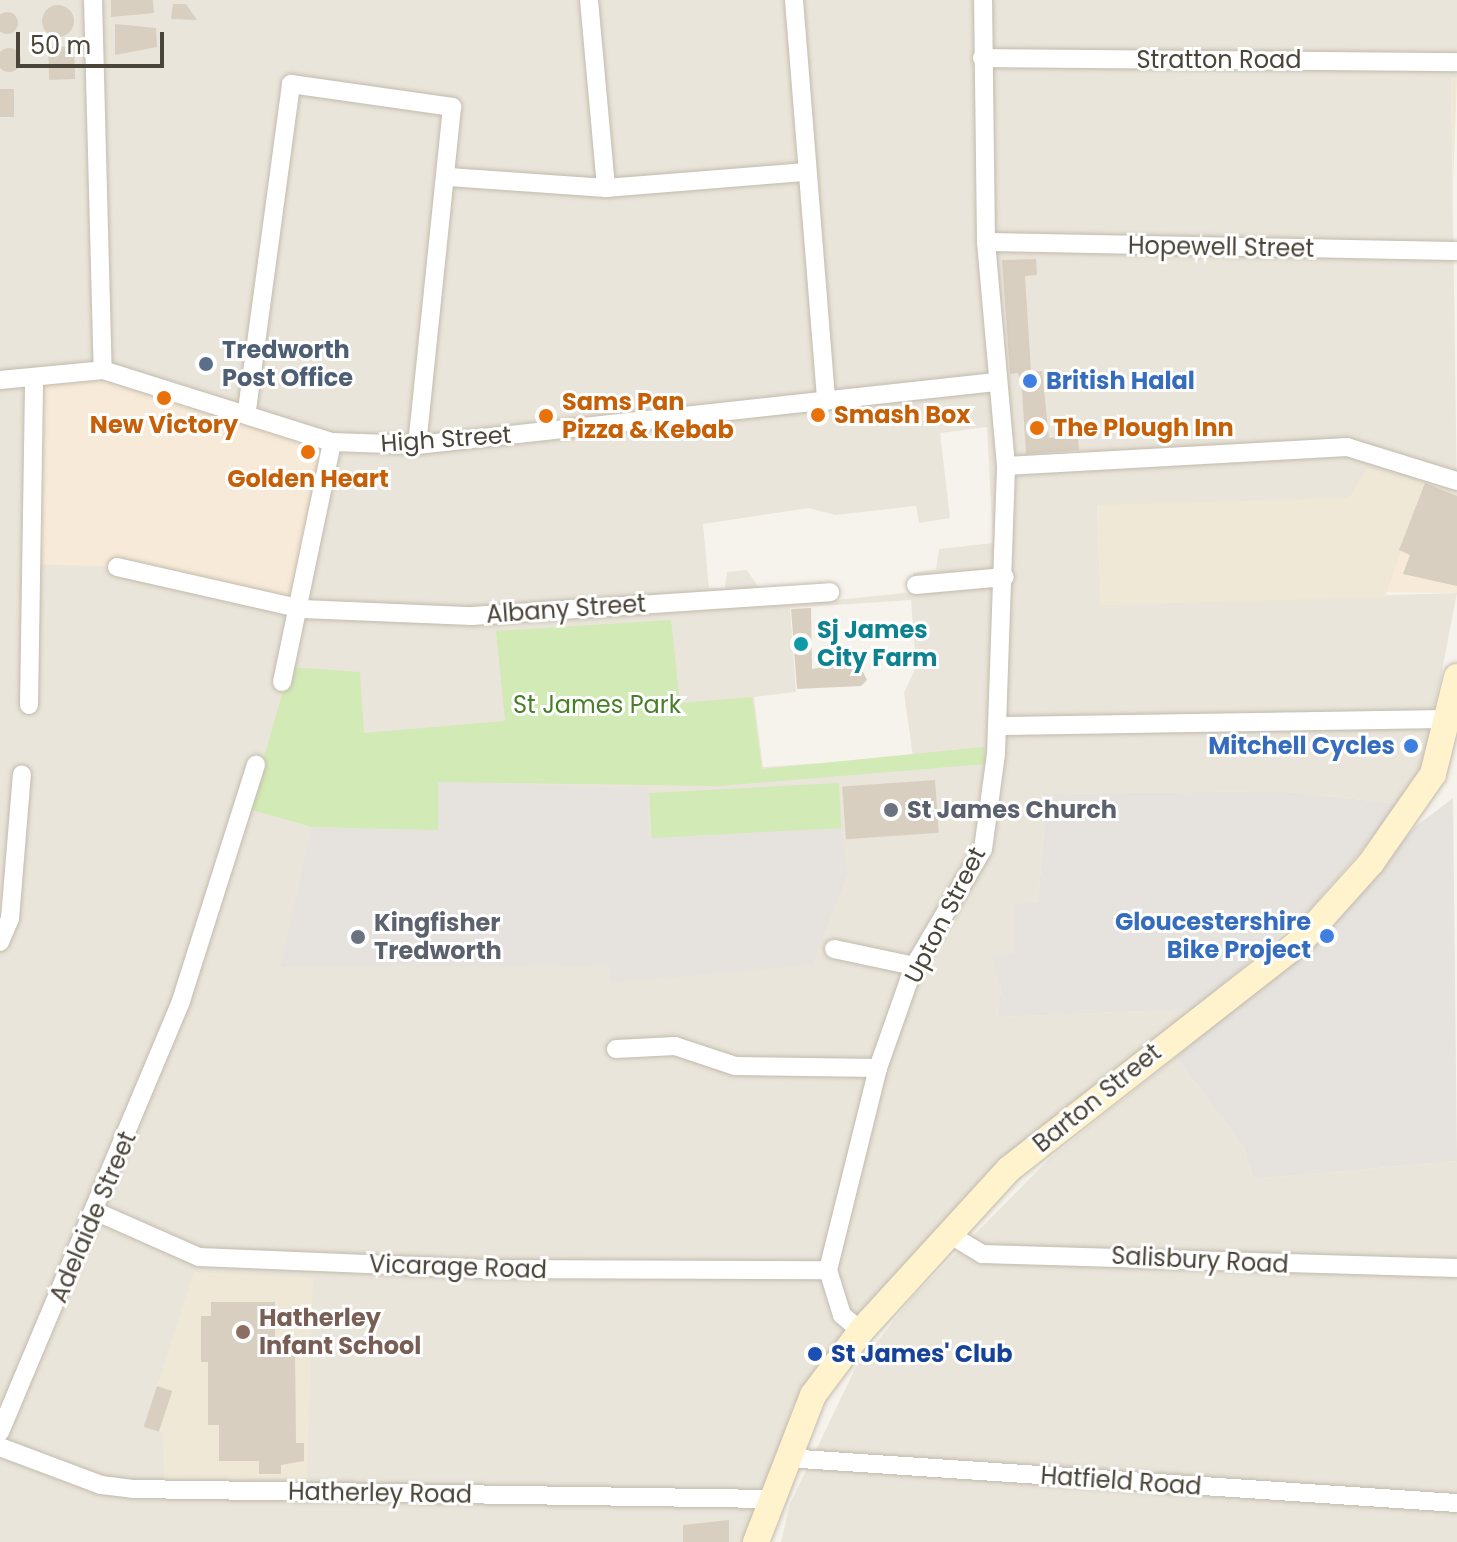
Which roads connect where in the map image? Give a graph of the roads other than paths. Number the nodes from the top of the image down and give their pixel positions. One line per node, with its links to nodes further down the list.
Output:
1 (93, 0): 12 (street)
2 (589, 0): 9 (street)
3 (794, 0): 7 (street)
4 (983, 0): 5 (street, Upton Street)
5 (982, 58): 6 (street, Stratton Road); 10 (street, Upton Street)
6 (1457, 62)
7 (806, 172): 9 (street); 16 (street)
8 (449, 177): 9 (street); 17 (street); 19 (street)
9 (606, 188)
10 (986, 242): 11 (street, Hopewell Street); 15 (street, Upton Street)
11 (1457, 251)
12 (103, 370): 13 (street, High Street); 17 (street, High Street)
13 (34, 377): 14 (street, High Street); 29 (street)
14 (0, 380)
15 (996, 382): 16 (street, High Street); 20 (street, Upton Street)
16 (826, 401): 19 (street, High Street)
17 (247, 410): 18 (street, High Street)
18 (332, 442): 19 (street, High Street); 26 (street)
19 (417, 445)
20 (1006, 466): 21 (street); 23 (street, Upton Street)
21 (1457, 481)
22 (117, 567): 26 (street, Albany Street)
23 (1005, 577): 24 (street); 31 (street, Upton Street)
24 (916, 585)
25 (830, 592): 26 (street, Albany Street)
26 (302, 609): 28 (street)
27 (1457, 677): 30 (main road, Barton Street)
28 (282, 682)
29 (29, 705)
30 (1450, 719): 31 (street); 40 (main road, Barton Street)
31 (998, 726): 36 (street, Upton Street)
32 (256, 765): 39 (street, Adelaide Street)
33 (22, 774): 34 (street)
34 (0, 942)
35 (834, 949): 36 (street)
36 (914, 966): 38 (street, Upton Street)
37 (616, 1049): 38 (street)
38 (878, 1068): 42 (street, Upton Street)
39 (97, 1212): 42 (street, Vicarage Road); 44 (street, Adelaide Street)
40 (949, 1234): 41 (street, Salisbury Road); 43 (main road, Barton Street)
41 (1457, 1268)
42 (828, 1270): 43 (street)
43 (861, 1331): 46 (main road, Barton Street)
44 (0, 1432)
45 (0, 1447): 47 (street, Hatherley Road)
46 (786, 1458): 47 (main road, Barton Street); 48 (street, Hatfield Road)
47 (768, 1499): 49 (main road, Barton Street)
48 (1457, 1503)
49 (756, 1542)

